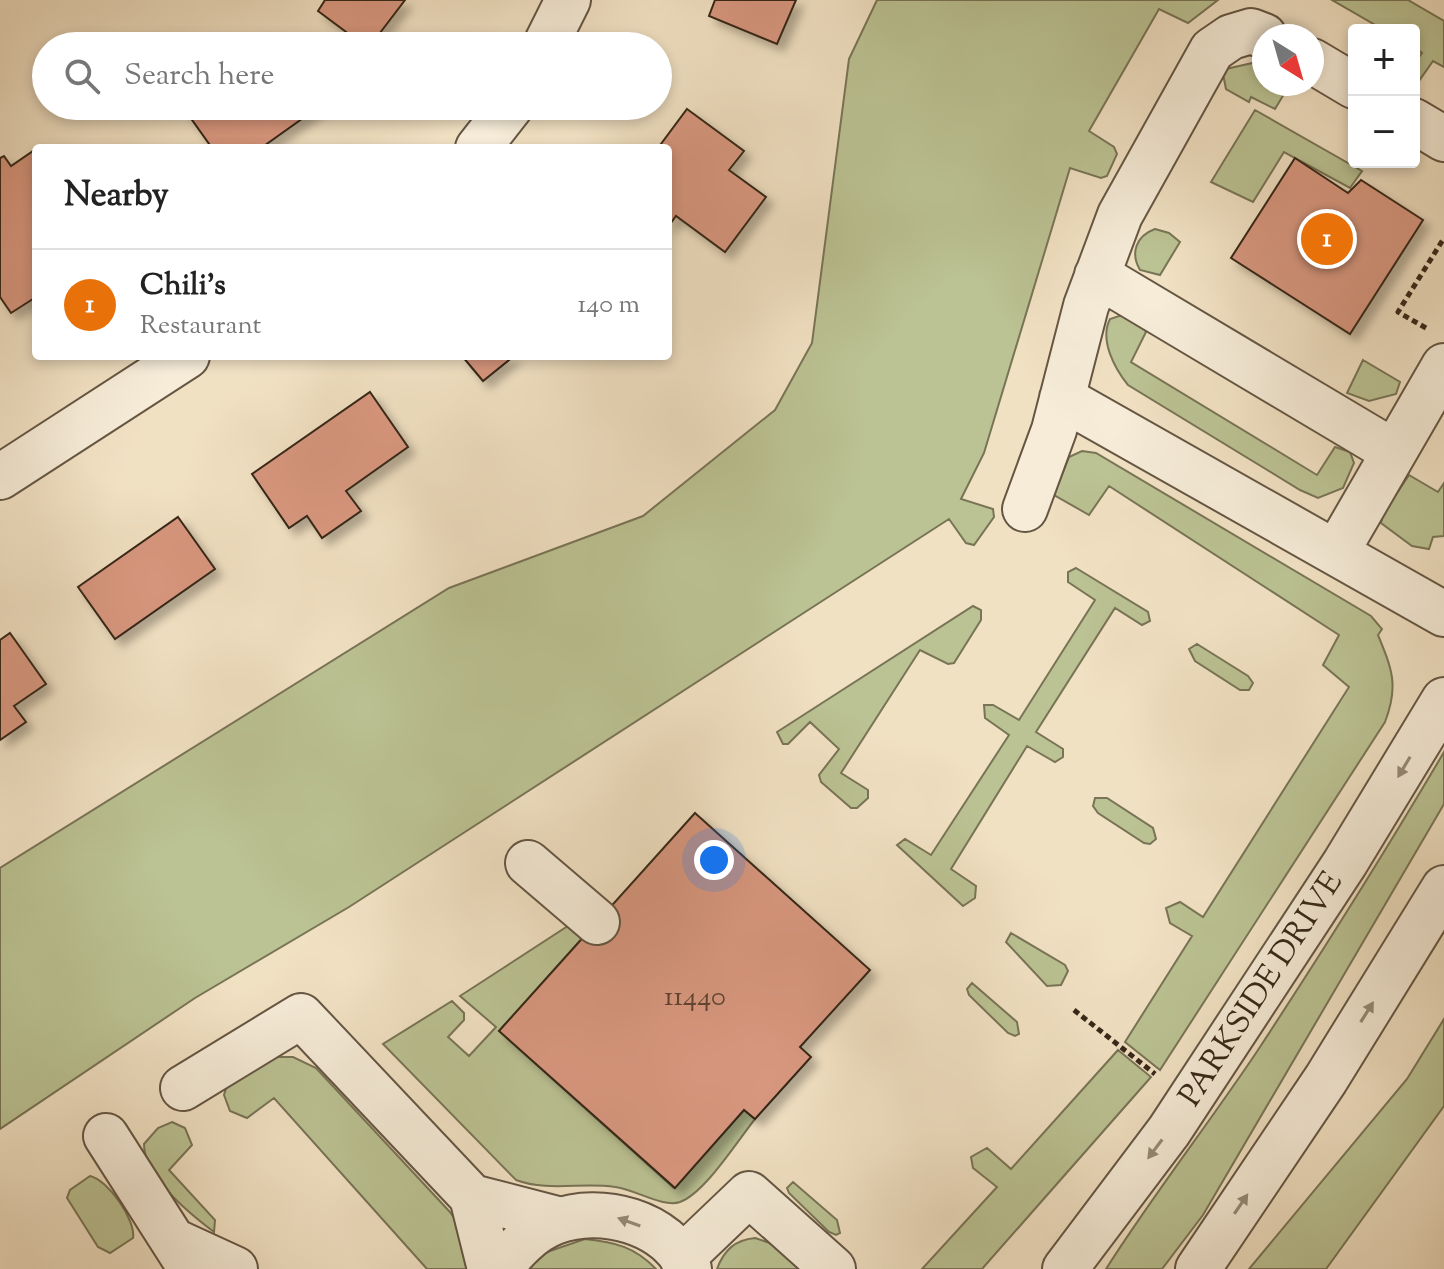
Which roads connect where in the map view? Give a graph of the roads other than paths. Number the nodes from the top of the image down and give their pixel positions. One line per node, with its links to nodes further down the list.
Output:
1 (568, 0): 3 (street)
2 (1252, 31): 10 (street)
3 (552, 32)
4 (1324, 68): 5 (street)
5 (1348, 82)
6 (500, 120): 9 (street)
7 (1420, 125): 8 (street)
8 (1444, 139)
9 (481, 144)
10 (1097, 275): 13 (street); 14 (street)
11 (1438, 349): 14 (street)
12 (181, 360): 15 (street)
13 (1062, 398): 16 (street); 17 (street)
14 (1394, 452): 17 (street)
15 (0, 477)
16 (1025, 509)
17 (1337, 551): 18 (street)
18 (1444, 614)
19 (1444, 700): 33 (street, PARKSIDE DRIVE, one-way to 33)
20 (528, 863): 22 (street)
21 (1444, 888): 34 (street, one-way to 21)
22 (597, 922)
23 (183, 1088): 25 (street)
24 (106, 1136): 27 (street)
25 (472, 1197): 26 (street); 30 (street)
26 (561, 1220): 28 (street, one-way to 26); 31 (street)
27 (188, 1262): 29 (street)
28 (685, 1264): 32 (street)
29 (235, 1269)
30 (490, 1269)
31 (499, 1269)
32 (833, 1269)
33 (1065, 1269)
34 (1198, 1269)

